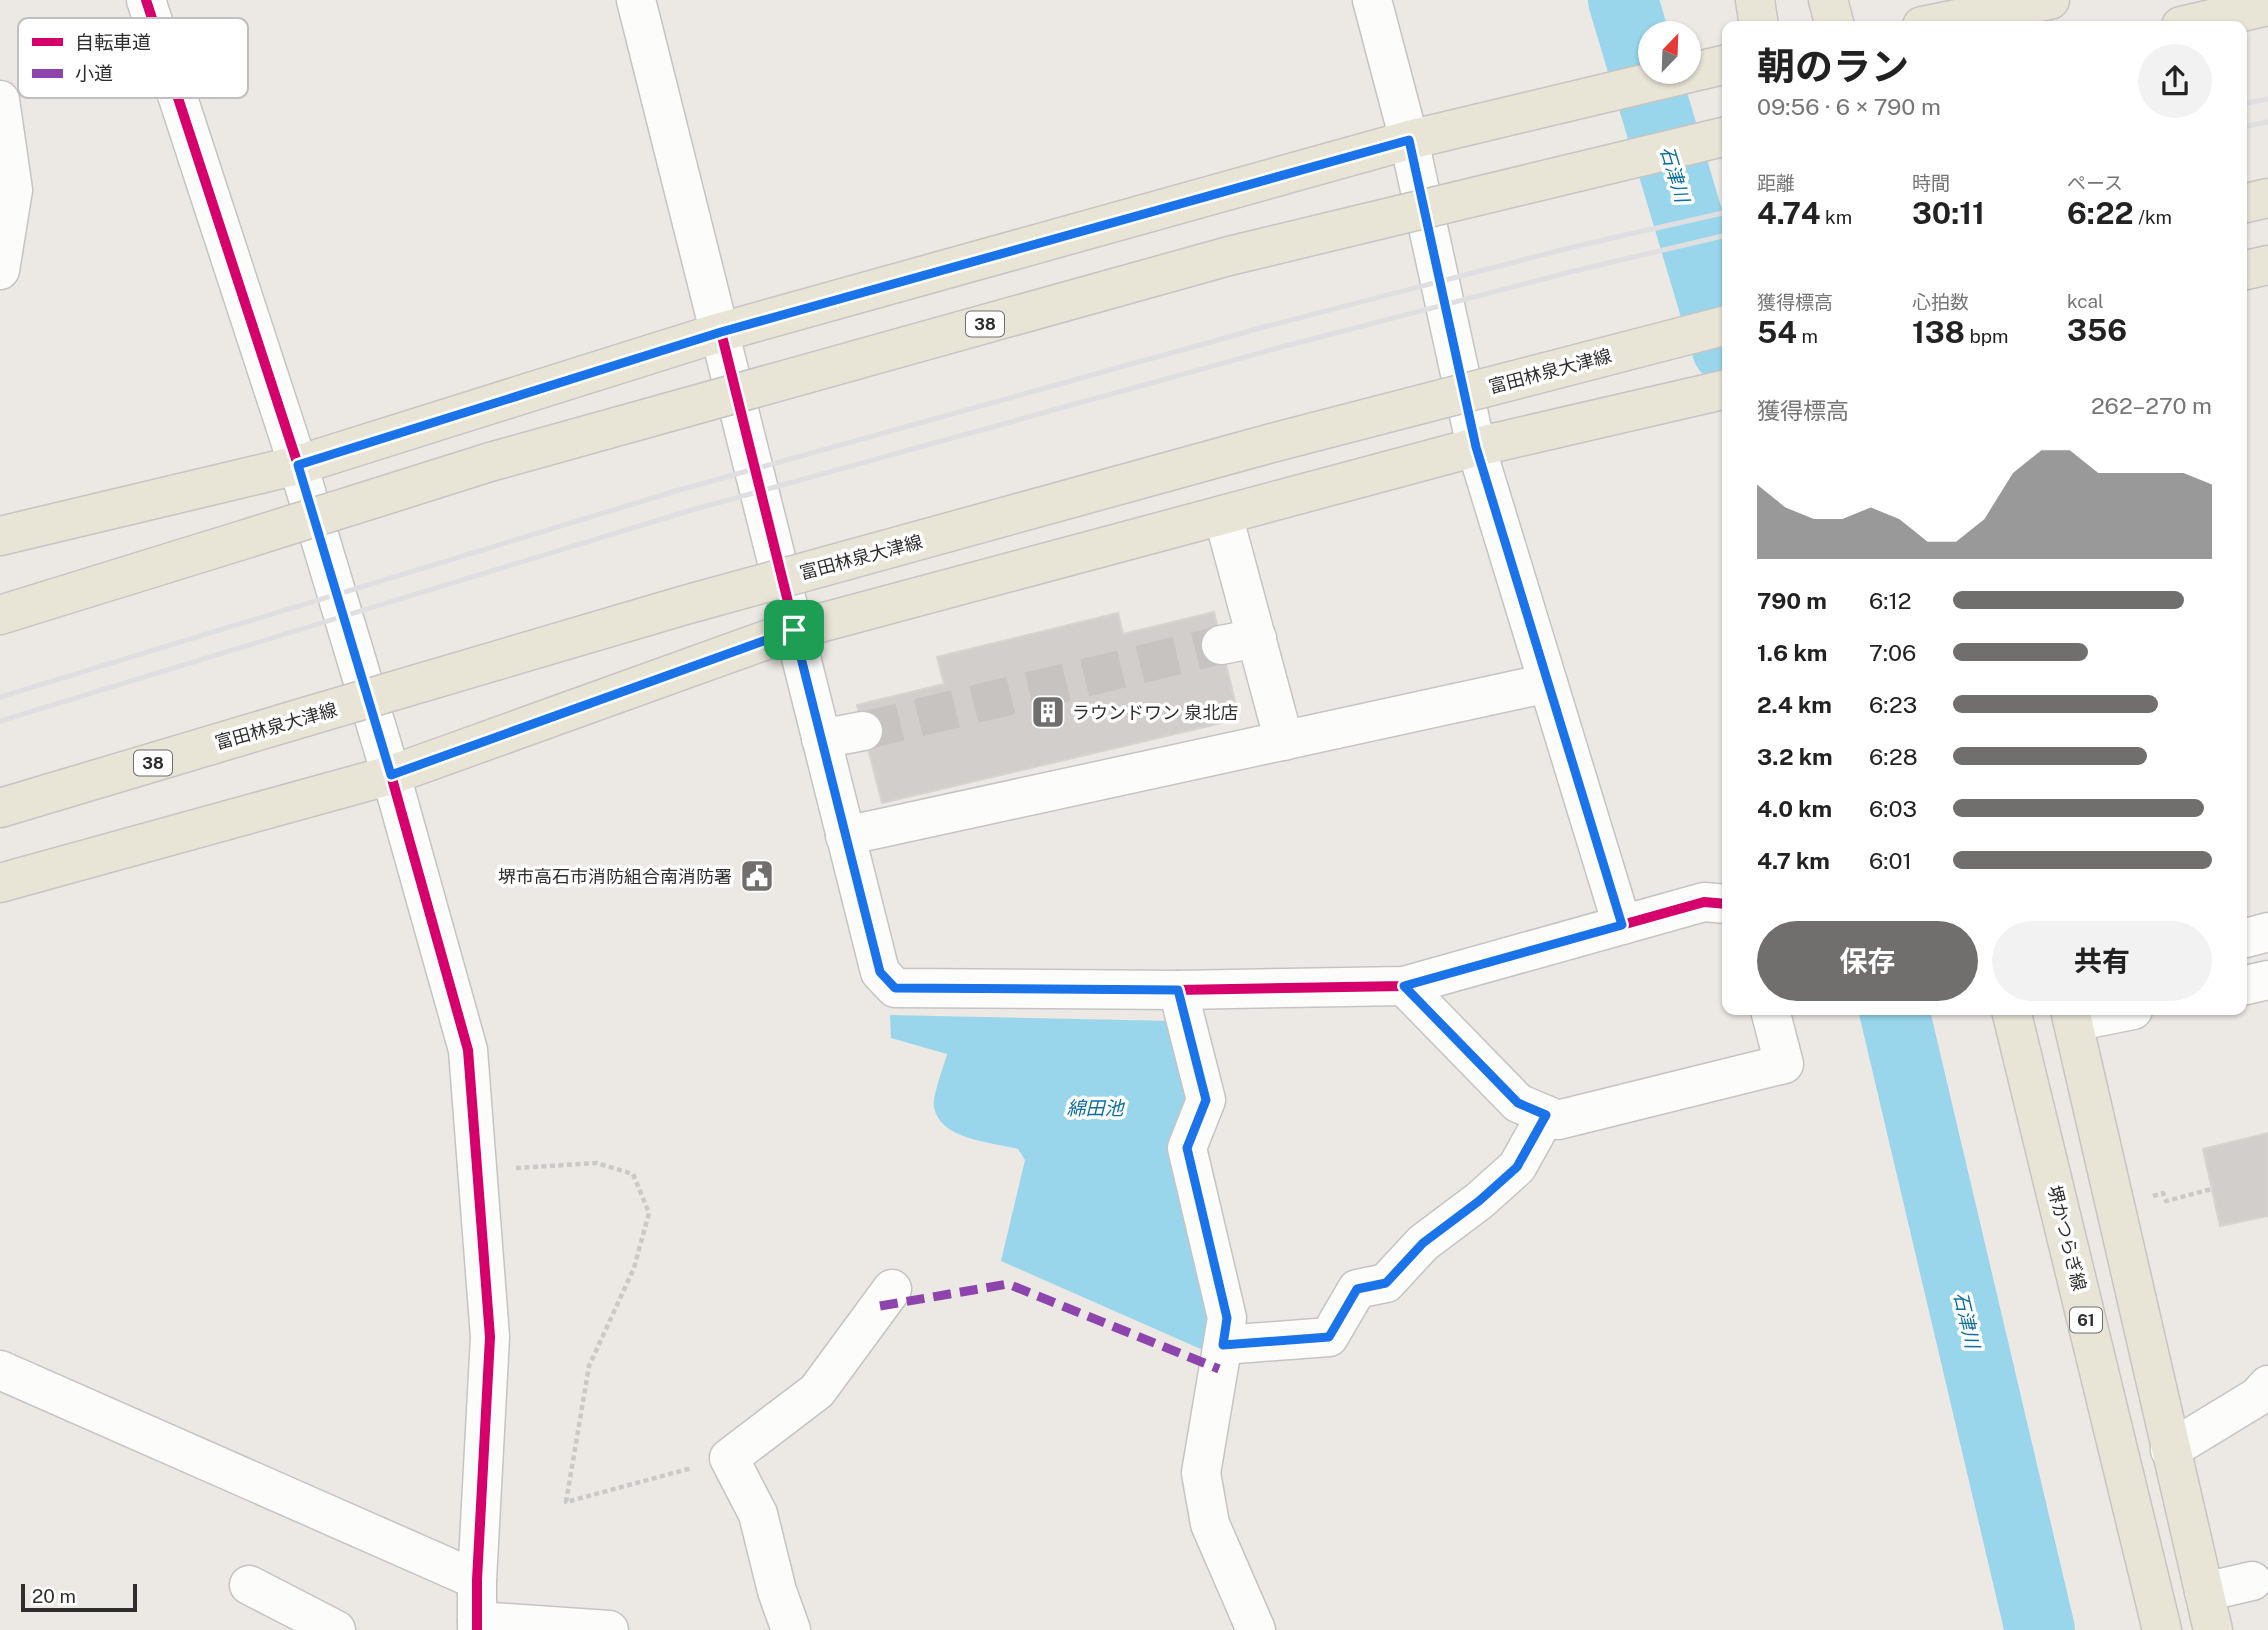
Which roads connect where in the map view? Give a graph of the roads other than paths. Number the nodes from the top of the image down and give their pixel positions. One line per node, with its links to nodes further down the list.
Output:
1 (146, 0): 8 (street)
2 (636, 0): 24 (street)
3 (1372, 0): 17 (street)
4 (1755, 0): 9 (main road)
5 (1828, 0): 10 (main road)
6 (2045, 0): 11 (main road)
7 (2268, 6): 12 (main road)
8 (152, 18)
9 (1758, 21)
10 (1834, 21)
11 (1946, 21)
12 (2202, 21)
13 (1722, 65): 17 (main road)
14 (178, 98): 27 (street)
15 (0, 100): 21 (street)
16 (1722, 137): 30 (main road, 38, bridge)
17 (1409, 140): 24 (main road); 26 (street)
18 (2268, 198): 19 (main road)
19 (2247, 203)
20 (2268, 265): 22 (main road)
21 (0, 270)
22 (2247, 270)
23 (1722, 326): 37 (main road, 富田林泉大津線 / 38, bridge)
24 (721, 332): 27 (main road); 31 (street)
25 (1722, 390): 26 (main road)
26 (1476, 447): 28 (main road); 32 (street)
27 (298, 465): 29 (main road); 36 (street)
28 (1223, 515): 31 (main road); 35 (street)
29 (0, 536)
30 (0, 615)
31 (794, 630): 34 (street); 36 (main road)
32 (1548, 682): 35 (street); 41 (street)
33 (863, 731): 34 (street)
34 (821, 739): 38 (street)
35 (1284, 741): 38 (street)
36 (391, 775): 39 (main road); 57 (street)
37 (0, 808)
38 (845, 836): 47 (street)
39 (0, 883)
40 (1722, 904): 41 (street)
41 (1622, 925): 46 (street)
42 (2268, 932): 43 (street)
43 (2247, 938)
44 (2268, 980): 45 (street)
45 (2247, 985)
46 (1404, 986): 47 (street); 51 (street)
47 (1178, 990): 53 (street)
48 (1771, 1015): 51 (street)
49 (2012, 1015): 66 (main road, 堺かつらぎ線 / 61)
50 (2071, 1016): 56 (main road)
51 (1546, 1115): 53 (street)
52 (892, 1289): 64 (street)
53 (1223, 1345): 65 (street)
54 (0, 1370): 57 (street)
55 (2268, 1385): 56 (street)
56 (2170, 1450): 60 (main road)
57 (477, 1580): 61 (street)
58 (2252, 1581): 60 (street)
59 (249, 1585): 62 (street)
60 (2204, 1592): 67 (main road)
61 (477, 1626): 63 (street)
62 (336, 1630)
63 (609, 1630)
64 (791, 1630)
65 (1256, 1630)
66 (2161, 1630)
67 (2213, 1630)

